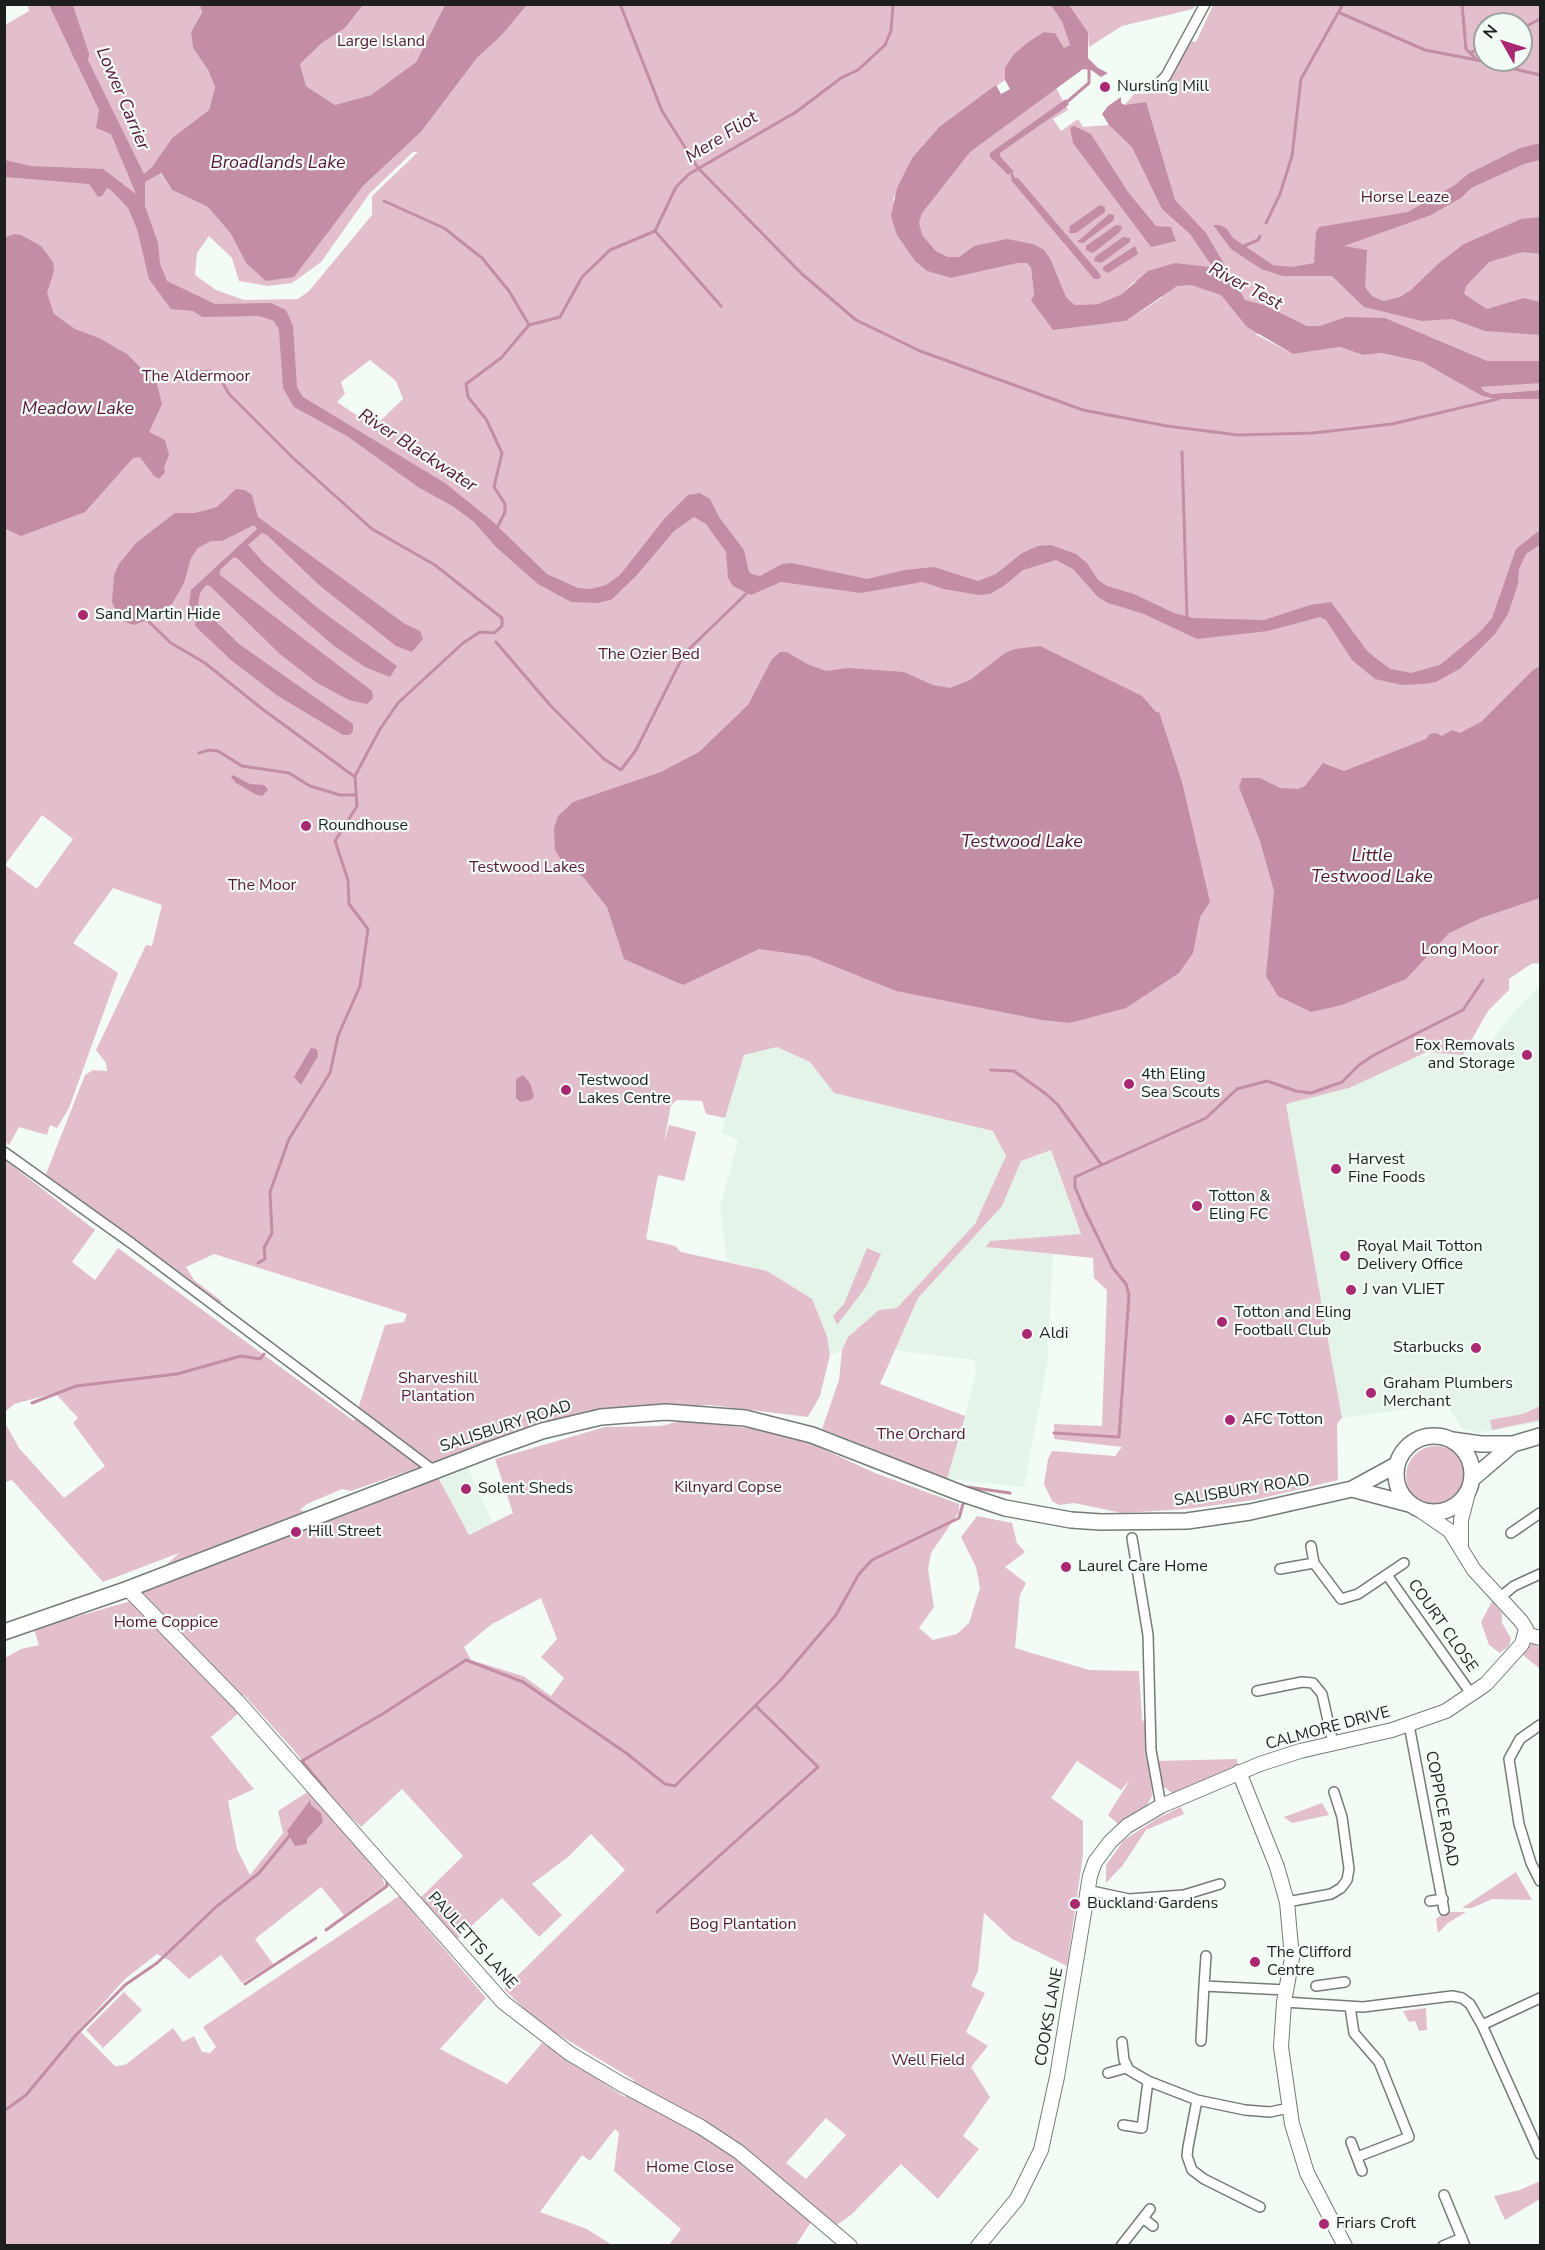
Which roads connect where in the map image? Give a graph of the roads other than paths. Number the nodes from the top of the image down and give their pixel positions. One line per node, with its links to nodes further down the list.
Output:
1 (1205, 4): 2 (street)
2 (1158, 84)
3 (4, 1152): 8 (street)
4 (1540, 1436): 6 (main road)
5 (1452, 1440): 6 (main road); 7 (main road); 9 (main road)
6 (1513, 1444): 9 (main road)
7 (1396, 1465): 10 (main road, SALISBURY ROAD); 11 (main road)
8 (433, 1470): 10 (main road, SALISBURY ROAD); 22 (main road, SALISBURY ROAD)
9 (1471, 1484): 11 (main road); 16 (street)
10 (1352, 1489): 11 (main road, SALISBURY ROAD)
11 (1415, 1508): 16 (street)
12 (1540, 1514): 13 (street)
13 (1511, 1533)
14 (1130, 1544): 34 (street)
15 (1311, 1546): 17 (street, COURT CLOSE)
16 (1462, 1548): 23 (street)
17 (1314, 1563): 19 (street); 21 (street, COURT CLOSE)
18 (1404, 1563): 21 (street, COURT CLOSE)
19 (1280, 1569)
20 (1540, 1574): 23 (street)
21 (1387, 1575): 28 (street, COURT CLOSE)
22 (128, 1589): 24 (main road, SALISBURY ROAD); 68 (street, PAULETTS LANE)
23 (1498, 1599): 25 (street)
24 (4, 1632)
25 (1526, 1634): 26 (street); 28 (street, CALMORE DRIVE)
26 (1540, 1638)
27 (1257, 1691): 31 (street)
28 (1472, 1695): 29 (street, CALMORE DRIVE)
29 (1410, 1725): 31 (street, CALMORE DRIVE); 38 (street, COPPICE ROAD)
30 (1540, 1725): 35 (street)
31 (1333, 1743): 32 (street, CALMORE DRIVE)
32 (1239, 1772): 34 (street, COOKS LANE); 40 (street)
33 (1334, 1792): 40 (street)
34 (1161, 1806): 37 (street, COOKS LANE)
35 (1540, 1881)
36 (1221, 1884): 37 (street)
37 (1087, 1890): 69 (street, COOKS LANE)
38 (1443, 1899): 39 (street); 41 (street, COPPICE ROAD)
39 (1430, 1901)
40 (1287, 1902): 45 (street)
41 (1444, 1910)
42 (1206, 1956): 44 (street)
43 (1345, 1982): 47 (street)
44 (1204, 1986): 45 (street); 50 (street)
45 (1285, 1996): 47 (street); 56 (street)
46 (1540, 1998): 49 (street)
47 (1323, 2004): 48 (street)
48 (1350, 2007): 49 (street); 60 (street)
49 (1482, 2025): 59 (street)
50 (1201, 2041)
51 (1122, 2042): 52 (street)
52 (1126, 2068): 53 (street); 54 (street)
53 (1108, 2073)
54 (1148, 2081): 55 (street); 57 (street)
55 (1197, 2100): 56 (street); 63 (street)
56 (1289, 2108): 71 (street)
57 (1123, 2125)
58 (1351, 2142): 60 (street)
59 (1540, 2154)
60 (1357, 2157): 61 (street)
61 (1362, 2171)
62 (1444, 2195): 67 (street)
63 (1260, 2207)
64 (1150, 2209): 65 (street)
65 (1143, 2218): 66 (street); 70 (street)
66 (1153, 2226)
67 (1464, 2242): 72 (street)
68 (850, 2246)
69 (978, 2246)
70 (1120, 2246)
71 (1345, 2246)
72 (1443, 2246)

